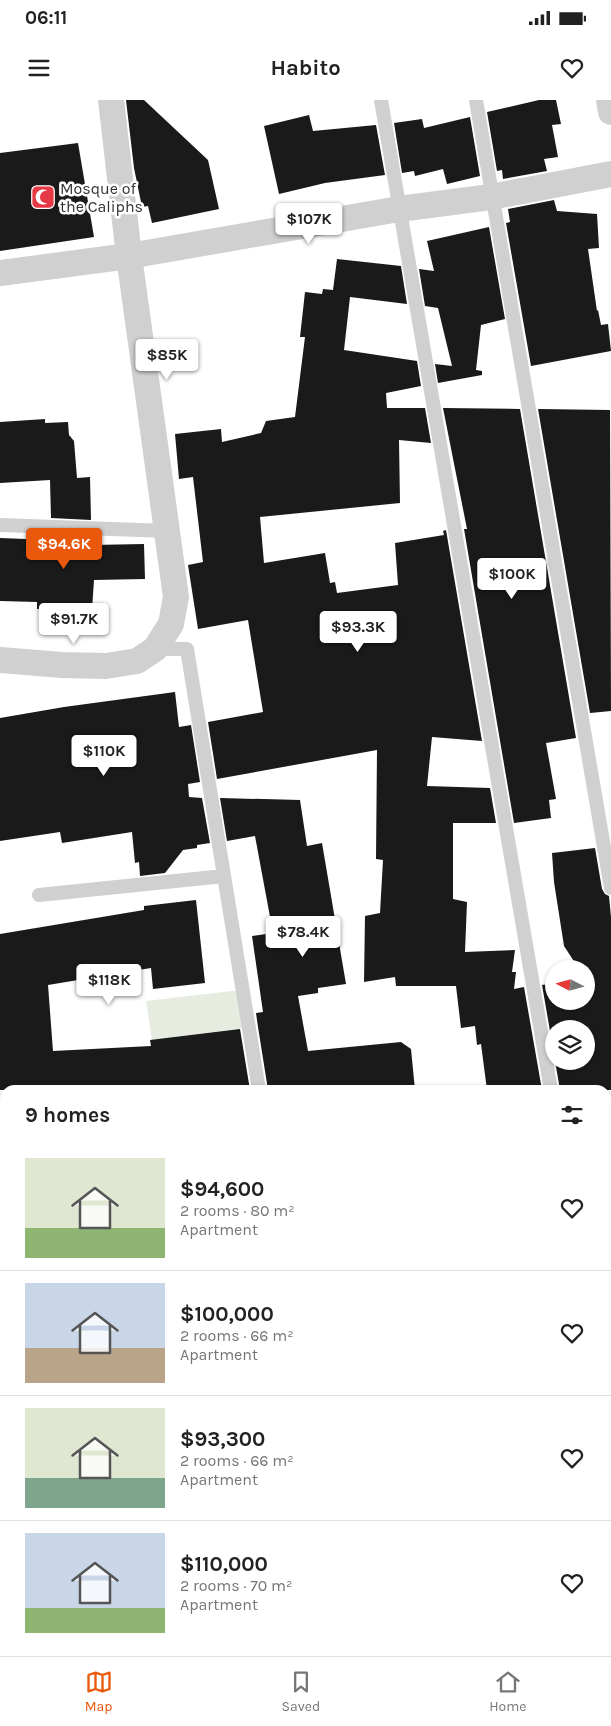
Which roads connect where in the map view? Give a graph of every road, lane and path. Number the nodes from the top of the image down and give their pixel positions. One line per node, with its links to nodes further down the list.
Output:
1 (111, 100): 9 (street)
2 (381, 100): 8 (lane)
3 (476, 100): 7 (lane)
4 (609, 100): 5 (street)
5 (611, 112)
6 (611, 174): 7 (street)
7 (491, 197): 8 (street); 16 (lane)
8 (399, 209): 9 (street); 19 (lane)
9 (129, 256): 10 (street); 12 (street)
10 (0, 273)
11 (0, 525): 12 (lane)
12 (167, 531): 13 (street)
13 (155, 649): 14 (street); 15 (lane)
14 (0, 660)
15 (224, 876): 17 (lane); 18 (lane)
16 (611, 888)
17 (39, 895)
18 (258, 1085)
19 (550, 1085)

